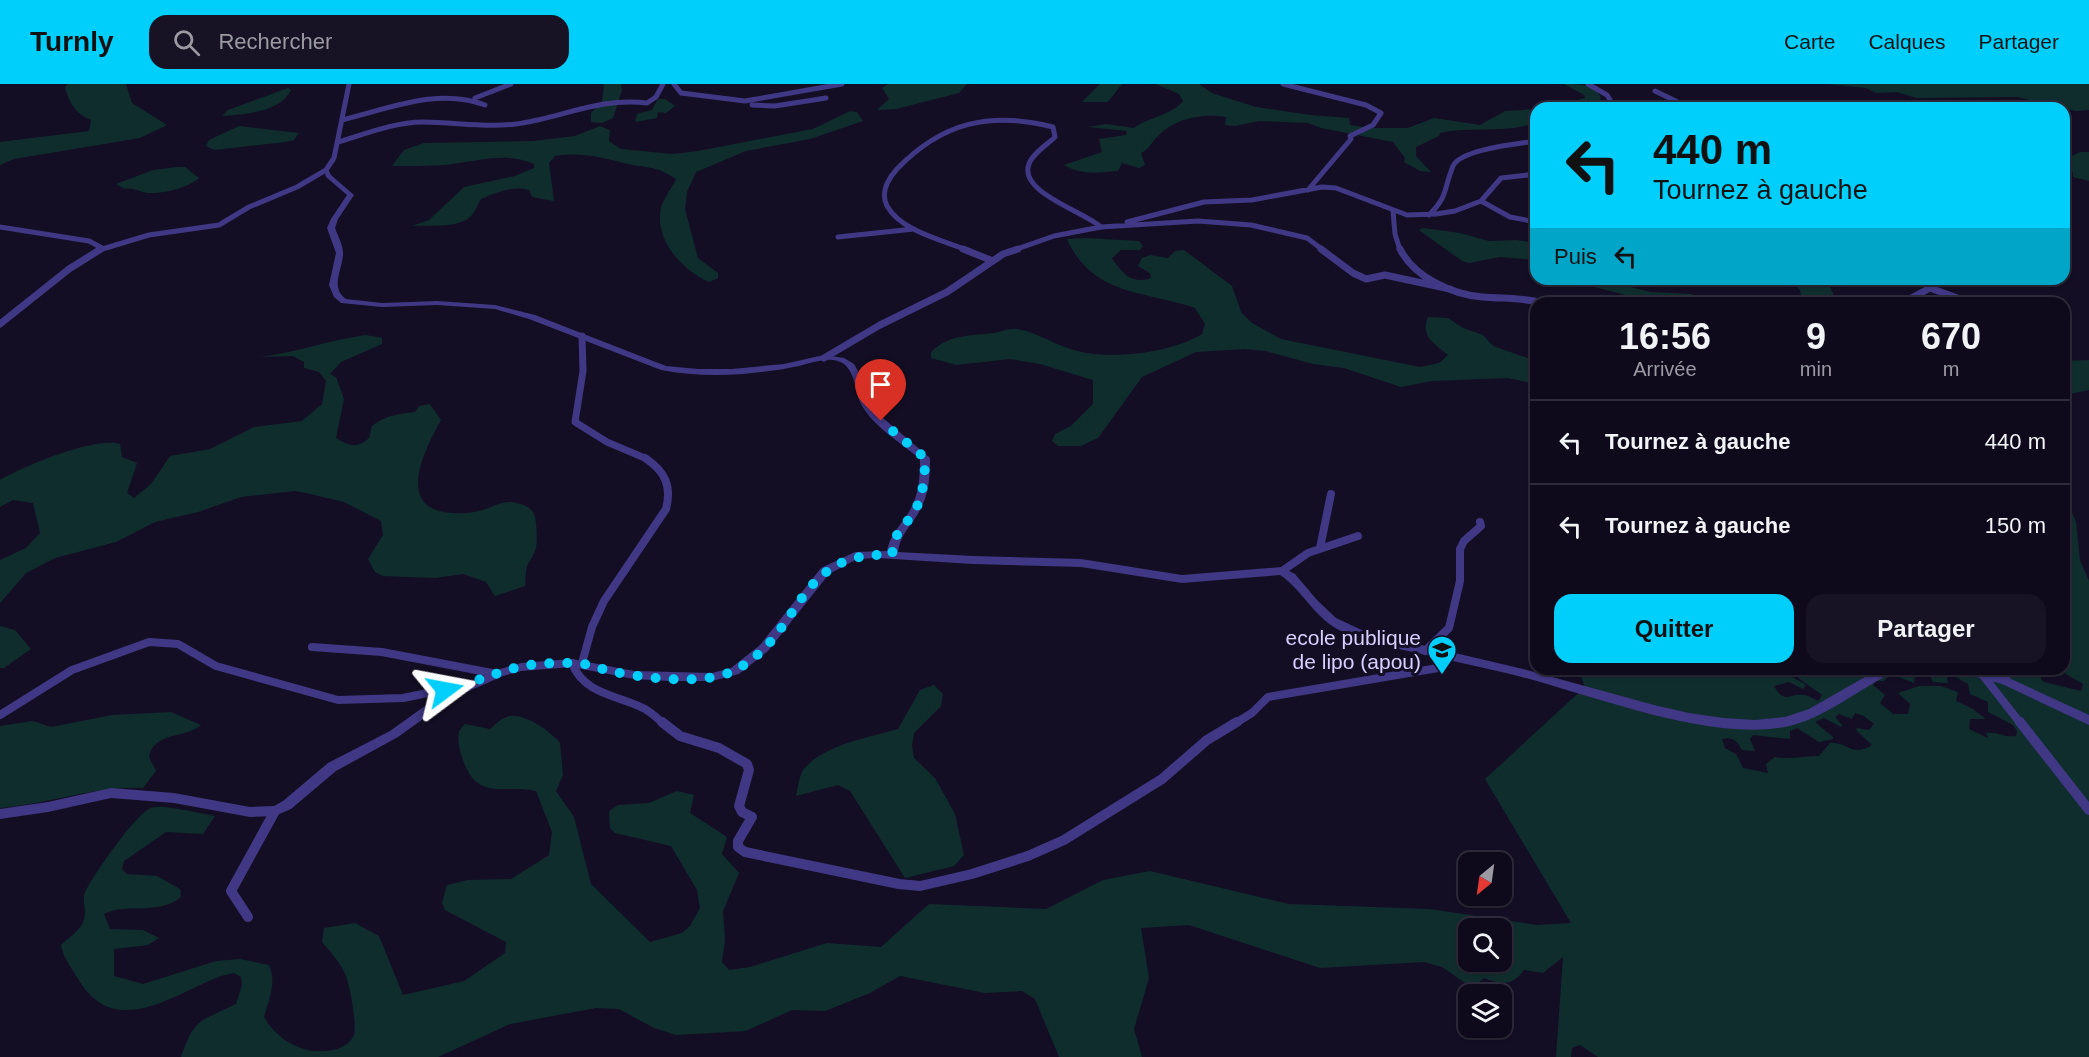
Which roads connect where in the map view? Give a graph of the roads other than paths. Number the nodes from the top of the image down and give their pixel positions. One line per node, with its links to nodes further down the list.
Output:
1 (350, 84): 17 (street)
2 (511, 84): 11 (street)
3 (663, 84): 10 (street)
4 (674, 84): 8 (street)
5 (842, 84): 13 (street)
6 (1283, 84): 22 (street)
7 (1588, 84): 14 (street)
8 (678, 91): 10 (street); 13 (street)
9 (1655, 91): 15 (street)
10 (658, 93): 18 (street)
11 (475, 98): 16 (street); 17 (street)
12 (826, 98): 13 (street)
13 (731, 101)
14 (1611, 102)
15 (1678, 102)
16 (485, 105)
17 (342, 120): 18 (street)
18 (338, 142): 20 (street)
19 (1530, 143): 25 (street)
20 (326, 170): 32 (street); 39 (street)
21 (1530, 175): 23 (street)
22 (1308, 190): 24 (street); 27 (street)
23 (1481, 201): 25 (street); 26 (street)
24 (1393, 211): 25 (street); 34 (street)
25 (1429, 215)
26 (1530, 221)
27 (1109, 226): 29 (street); 34 (street)
28 (0, 227): 32 (street)
29 (1101, 227): 30 (street); 33 (street)
30 (914, 229): 31 (street); 33 (street)
31 (838, 237)
32 (102, 248): 38 (street)
33 (993, 261): 40 (street)
34 (1450, 289): 37 (street)
35 (1910, 297): 36 (street)
36 (1955, 297)
37 (1530, 300)
38 (0, 324)
39 (582, 336): 40 (street); 50 (street)
40 (825, 358): 45 (street)
41 (1331, 494): 44 (street)
42 (1480, 522): 48 (street)
43 (1358, 536): 44 (street)
44 (1320, 548): 46 (street)
45 (892, 555): 46 (street); 50 (street)
46 (1282, 571): 48 (street)
47 (312, 646): 51 (street)
48 (1425, 651): 49 (street)
49 (1441, 654): 50 (street); 52 (street)
50 (577, 663): 51 (street)
51 (497, 674): 57 (street)
52 (1530, 674)
53 (1532, 675): 54 (street)
54 (1875, 675)
55 (1983, 675): 60 (street)
56 (2007, 675): 59 (street)
57 (473, 684): 58 (street); 61 (street)
58 (0, 715)
59 (2089, 720)
60 (2089, 810)
61 (276, 811): 62 (street); 63 (street)
62 (0, 814)
63 (248, 917)

